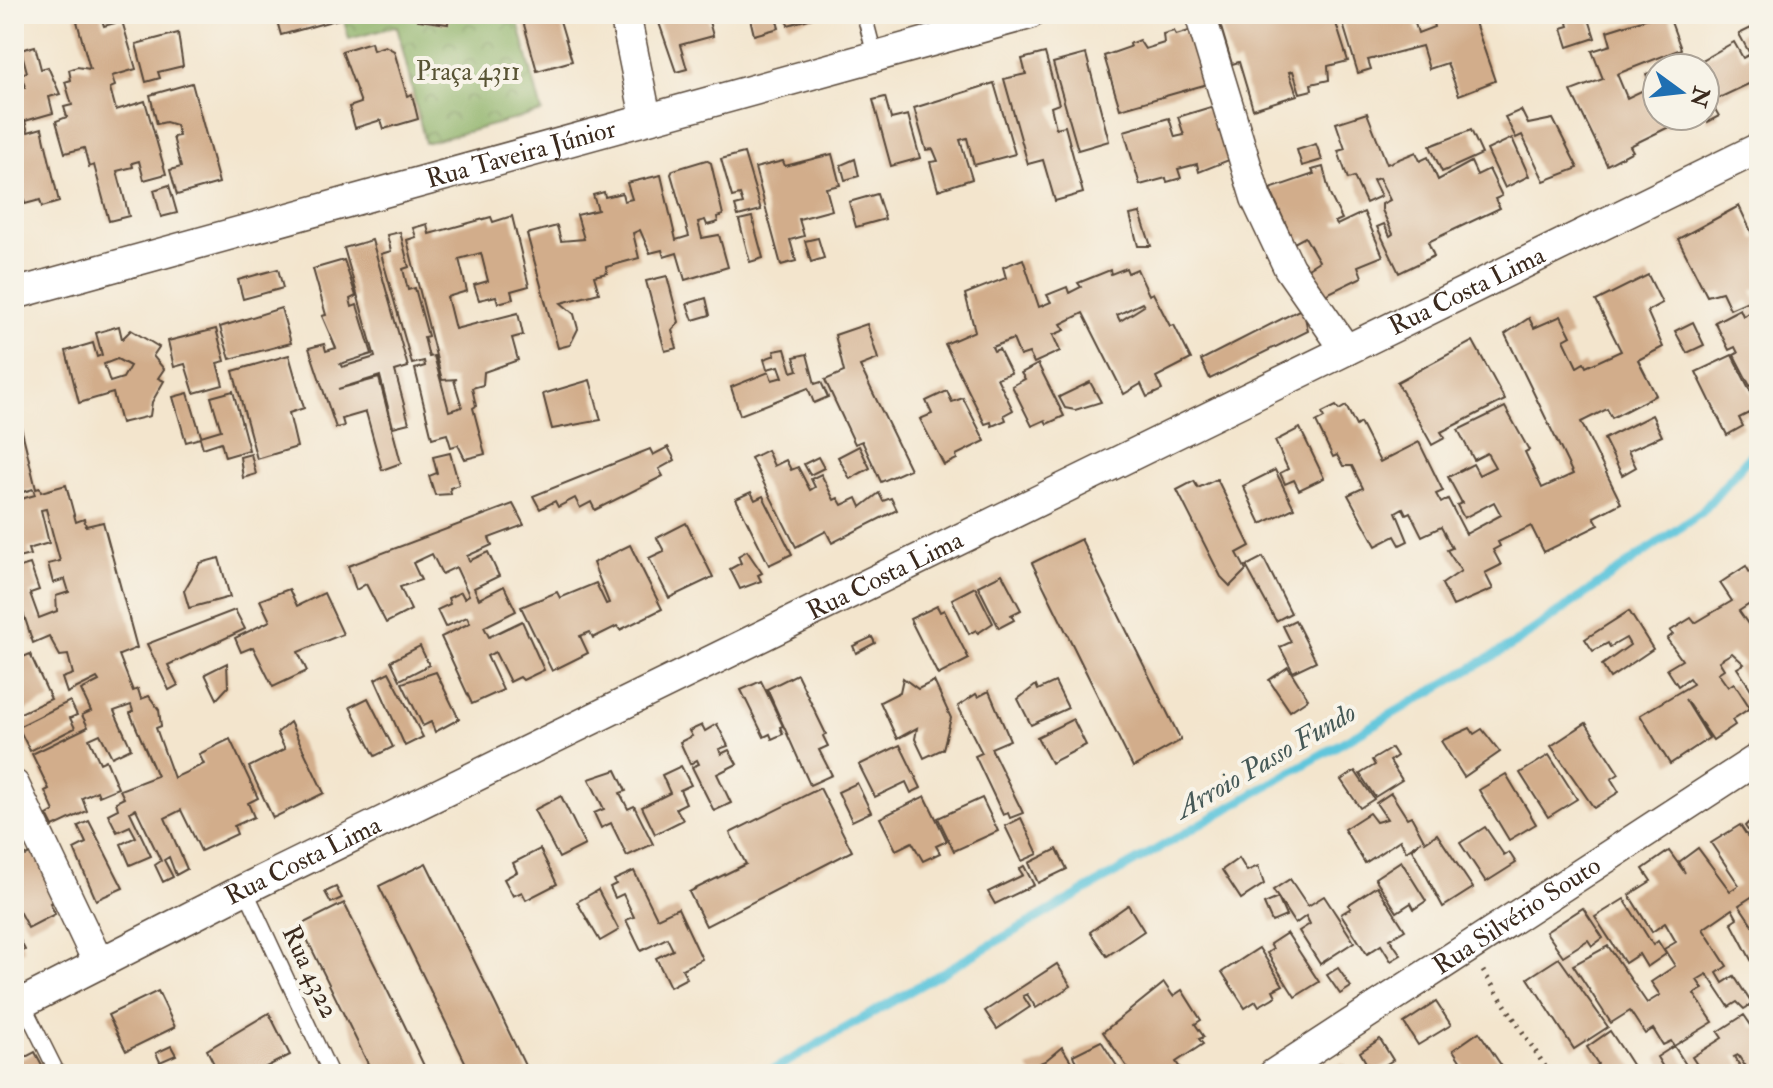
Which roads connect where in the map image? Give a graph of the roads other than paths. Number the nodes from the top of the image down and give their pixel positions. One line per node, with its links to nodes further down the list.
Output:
1 (625, 14): 6 (street)
2 (864, 14): 5 (lane)
3 (1029, 14): 5 (street, Rua Taveira Júnior)
4 (1200, 14): 9 (street)
5 (875, 56): 6 (street, Rua Taveira Júnior)
6 (646, 118): 8 (street, Rua Taveira Júnior)
7 (1759, 148): 9 (street, Rua Costa Lima)
8 (14, 294)
9 (1346, 350): 12 (street, Rua Costa Lima)
10 (1759, 758): 17 (street, Rua Silvério Souto)
11 (14, 785): 13 (street)
12 (245, 889): 13 (street, Rua Costa Lima); 16 (lane, Rua 4322)
13 (99, 964): 14 (street, Rua Costa Lima)
14 (18, 1004): 15 (lane)
15 (58, 1074)
16 (331, 1074)
17 (1274, 1074)

